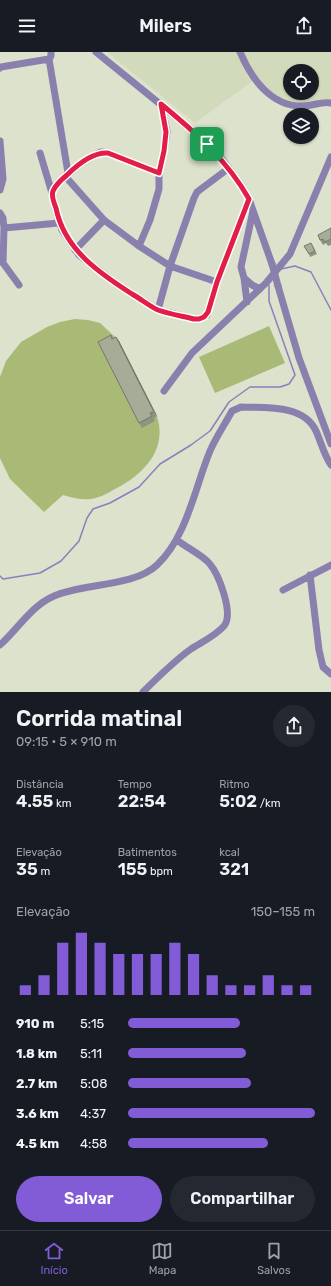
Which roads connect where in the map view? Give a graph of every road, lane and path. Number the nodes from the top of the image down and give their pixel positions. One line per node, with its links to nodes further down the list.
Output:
1 (96, 52): 6 (street)
2 (240, 52): 5 (street)
3 (50, 55): 4 (street); 12 (street)
4 (0, 68)
5 (331, 103)
6 (161, 104): 10 (street); 11 (street)
7 (0, 141): 13 (street)
8 (40, 153): 14 (street)
9 (331, 157): 28 (street)
10 (229, 168): 15 (street); 24 (street)
11 (159, 173): 12 (street); 21 (street)
12 (67, 174): 14 (street); 18 (street)
13 (0, 190)
14 (52, 193): 19 (street)
15 (249, 199): 16 (street); 26 (street)
16 (254, 210): 25 (street); 32 (street, bridge)
17 (0, 213): 20 (street)
18 (104, 220): 21 (street); 22 (street)
19 (59, 223): 20 (street); 22 (street)
20 (4, 228): 23 (street)
21 (139, 246): 24 (street)
22 (75, 250): 30 (street)
23 (1, 265): 27 (street)
24 (170, 266): 26 (street); 30 (street)
25 (244, 278): 28 (street); 29 (street)
26 (217, 282): 30 (street)
27 (19, 285)
28 (260, 289): 29 (street)
29 (246, 302): 31 (street)
30 (158, 310)
31 (164, 391)
32 (331, 444)
33 (331, 465): 34 (street)
34 (177, 540): 38 (street); 40 (street)
35 (331, 565): 36 (street)
36 (310, 575): 37 (street); 39 (street)
37 (283, 590)
38 (0, 645)
39 (331, 674)
40 (143, 692)

